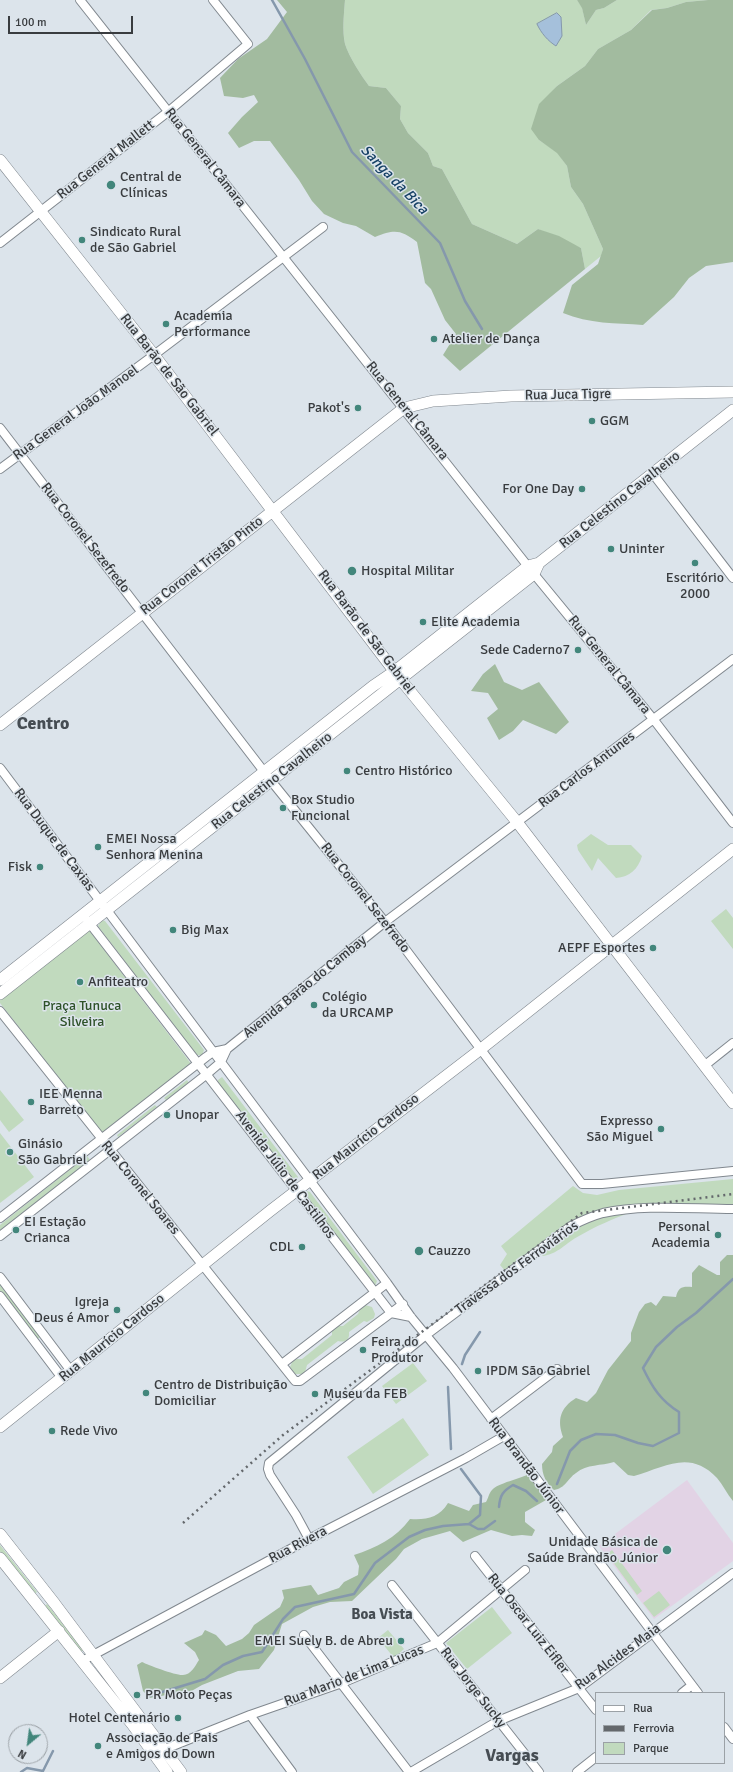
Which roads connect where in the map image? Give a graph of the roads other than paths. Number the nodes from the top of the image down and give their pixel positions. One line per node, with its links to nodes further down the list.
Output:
1 (80, 0): 3 (street, Rua General Câmara)
2 (213, 0): 3 (street, Rua General Mallett)
3 (169, 111): 5 (street, Rua General Mallett); 8 (street, Rua General Câmara)
4 (0, 160): 5 (main road, Rua Barão de São Gabriel)
5 (41, 212): 7 (street, Rua General Mallett); 9 (main road, Rua Barão de São Gabriel)
6 (323, 227): 8 (street, Rua General João Manoel)
7 (0, 243)
8 (283, 258): 9 (street, Rua General João Manoel); 11 (street, Rua General Câmara)
9 (154, 355): 16 (street, Rua General João Manoel); 19 (main road, Rua Barão de São Gabriel)
10 (733, 392): 11 (main road, Rua Juca Tigre)
11 (404, 408): 19 (main road, Rua Coronel Tristão Pinto); 20 (street, Rua General Câmara)
12 (733, 410): 15 (main road, Rua Celestino Cavalheiro)
13 (733, 420): 15 (main road, Rua Celestino Cavalheiro)
14 (0, 428): 16 (street, Rua Coronel Sezefredo)
15 (701, 437): 18 (main road, Rua Celestino Cavalheiro)
16 (20, 454): 17 (street, Rua General João Manoel); 22 (street, Rua Coronel Sezefredo)
17 (0, 469)
18 (653, 474): 20 (main road, Rua Celestino Cavalheiro); 21 (street)
19 (273, 510): 22 (main road, Rua Coronel Tristão Pinto); 24 (main road, Rua Barão de São Gabriel)
20 (534, 568): 24 (main road, Rua Celestino Cavalheiro); 25 (street, Rua General Câmara)
21 (733, 578)
22 (142, 612): 26 (main road, Rua Coronel Tristão Pinto); 28 (street, Rua Coronel Sezefredo)
23 (733, 659): 25 (street, Rua Carlos Antunes)
24 (398, 675): 28 (main road, Rua Celestino Cavalheiro); 29 (main road, Rua Celestino Cavalheiro); 30 (main road, Rua Barão de São Gabriel)
25 (654, 720): 30 (street, Rua Carlos Antunes); 31 (street, Rua General Câmara)
26 (0, 725)
27 (0, 768): 33 (street, Rua Duque de Caxias)
28 (264, 772): 29 (street, Rua Coronel Sezefredo); 33 (main road, Rua Celestino Cavalheiro)
29 (272, 782): 34 (main road, Rua Celestino Cavalheiro); 36 (street, Rua Coronel Sezefredo)
30 (517, 822): 36 (street, Avenida Barão do Cambay); 38 (main road, Rua Barão de São Gabriel)
31 (733, 823)
32 (733, 849): 38 (main road, Rua Maurício Cardoso)
33 (100, 901): 34 (street, Rua Duque de Caxias); 35 (main road, Rua Celestino Cavalheiro)
34 (107, 911): 37 (main road, Rua Celestino Cavalheiro); 45 (street, Avenida Júlio de Castilhos)
35 (83, 914): 37 (street, Avenida Júlio de Castilhos); 39 (main road, Rua Celestino Cavalheiro)
36 (385, 922): 43 (street, Avenida Barão do Cambay); 44 (street, Rua Coronel Sezefredo)
37 (91, 924): 40 (main road, Rua Celestino Cavalheiro); 47 (street, Avenida Júlio de Castilhos)
38 (611, 945): 44 (main road, Rua Maurício Cardoso); 48 (main road, Rua Barão de São Gabriel)
39 (0, 980)
40 (0, 994)
41 (0, 1011): 51 (street, Rua Coronel Soares)
42 (733, 1042): 48 (street)
43 (227, 1049): 45 (street, Avenida Barão do Cambay); 46 (street, Avenida Barão do Cambay)
44 (481, 1049): 53 (street, Rua Coronel Sezefredo); 54 (main road, Rua Maurício Cardoso)
45 (213, 1052): 46 (street, Avenida Júlio de Castilhos); 47 (street, Avenida Barão do Cambay)
46 (221, 1062): 49 (street, Avenida Barão do Cambay); 54 (street, Avenida Júlio de Castilhos)
47 (199, 1063): 49 (street, Avenida Júlio de Castilhos); 51 (street, Avenida Barão do Cambay)
48 (704, 1066): 50 (main road, Rua Barão de São Gabriel)
49 (207, 1074): 52 (street, Avenida Barão do Cambay); 55 (street, Avenida Júlio de Castilhos)
50 (733, 1103)
51 (101, 1139): 52 (street, Rua Coronel Soares); 57 (street, Avenida Barão do Cambay)
52 (110, 1150): 58 (street, Avenida Barão do Cambay); 59 (street, Rua Coronel Soares)
53 (733, 1172)
54 (310, 1180): 55 (main road, Rua Maurício Cardoso); 61 (street, Avenida Júlio de Castilhos)
55 (296, 1191): 59 (main road, Rua Maurício Cardoso); 62 (street, Avenida Júlio de Castilhos)
56 (733, 1209): 67 (street, Travessa dos Ferroviários)
57 (0, 1218)
58 (0, 1236)
59 (202, 1265): 70 (street, Rua Coronel Soares); 72 (main road, Rua Maurício Cardoso)
60 (0, 1277): 68 (street)
61 (387, 1283): 62 (street); 64 (street, Avenida Júlio de Castilhos)
62 (374, 1292): 65 (street, Avenida Júlio de Castilhos); 70 (street)
63 (0, 1296): 69 (street)
64 (403, 1304): 65 (street); 66 (street, Avenida Júlio de Castilhos)
65 (391, 1313): 66 (street); 70 (street, Rua Coronel Soares)
66 (411, 1317): 67 (street, Rua Brandão Júnior)
67 (426, 1335): 74 (street, Rua Brandão Júnior); 78 (street, Travessa dos Ferroviários)
68 (49, 1341): 69 (street); 72 (street)
69 (40, 1348): 73 (street)
70 (282, 1364)
71 (557, 1369): 74 (street)
72 (71, 1371): 73 (main road, Rua Maurício Cardoso)
73 (62, 1378): 75 (main road, Rua Maurício Cardoso)
74 (491, 1418): 76 (street, Rua Brandão Júnior)
75 (0, 1427)
76 (504, 1436): 78 (street, Rua Rivera); 88 (street, Rua Brandão Júnior)
77 (0, 1534): 85 (main road)
78 (309, 1539): 91 (street, Rua Rivera)
79 (475, 1556): 84 (street, Rua Oscar Luiz Eifler)
80 (0, 1558): 86 (main road)
81 (525, 1570): 84 (street, Rua Mario de Lima Lucas)
82 (733, 1573): 88 (street, Rua Alcides Maia)
83 (392, 1585): 90 (street, Rua Jorge Sucky)
84 (501, 1590): 90 (street, Rua Mario de Lima Lucas); 96 (street, Rua Oscar Luiz Eifler)
85 (46, 1593): 86 (main road); 91 (main road)
86 (35, 1602): 87 (main road)
87 (59, 1631): 92 (main road); 93 (main road)
88 (652, 1633): 95 (street, Rua Brandão Júnior); 96 (street, Rua Alcides Maia)
89 (304, 1635): 94 (street)
90 (437, 1643): 94 (street, Rua Mario de Lima Lucas); 101 (street, Rua Jorge Sucky)
91 (93, 1655): 92 (street, Rua Rivera); 104 (main road)
92 (82, 1660): 104 (main road)
93 (0, 1678)
94 (342, 1683): 100 (street, Rua Mario de Lima Lucas); 109 (street)
95 (692, 1685): 97 (street); 98 (street, Rua Brandão Júnior)
96 (579, 1688): 99 (street, Rua Oscar Luiz Eifler); 101 (street, Rua Alcides Maia)
97 (683, 1692)
98 (697, 1692)
99 (595, 1709)
100 (250, 1715): 104 (street, Rua Mario de Lima Lucas); 108 (street)
101 (498, 1721): 109 (street, Rua Alcides Maia); 110 (street, Rua Jorge Sucky)
102 (725, 1728): 103 (street)
103 (733, 1739)
104 (158, 1752): 106 (main road); 107 (main road)
105 (595, 1757): 111 (street)
106 (178, 1771)
107 (167, 1772)
108 (292, 1772)
109 (410, 1772)
110 (539, 1772)
111 (577, 1772)

